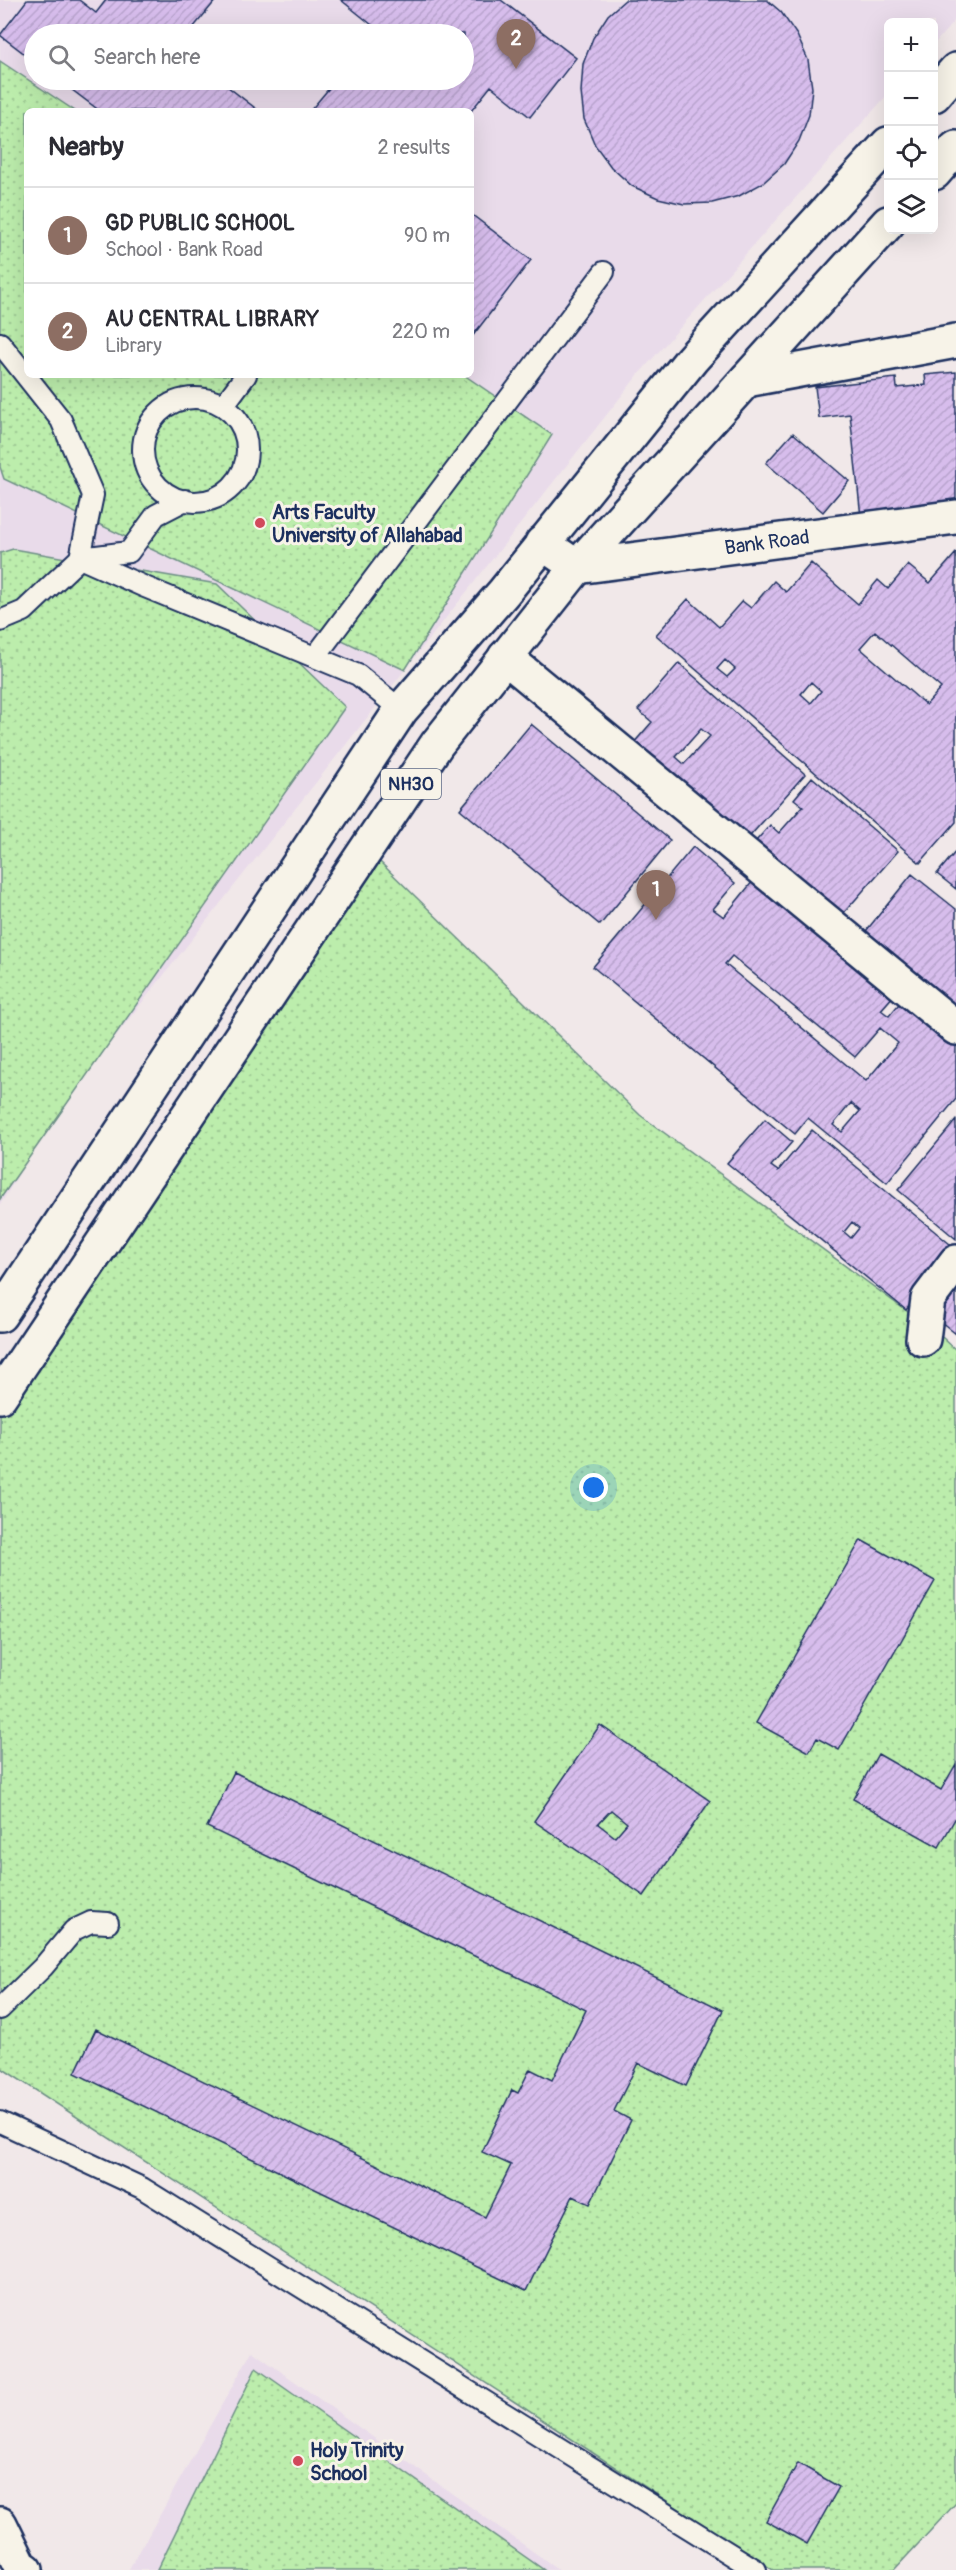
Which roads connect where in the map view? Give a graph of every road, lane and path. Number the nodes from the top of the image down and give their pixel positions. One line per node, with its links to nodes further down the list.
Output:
1 (956, 70): 2 (main road)
2 (938, 90)
3 (884, 148): 19 (main road)
4 (956, 148): 5 (main road)
5 (938, 168)
6 (884, 227): 13 (main road, NH30)
7 (604, 272): 23 (lane)
8 (956, 342): 13 (main road)
9 (0, 343): 10 (lane)
10 (24, 373)
11 (28, 378): 20 (lane)
12 (244, 378): 14 (lane)
13 (746, 380): 21 (main road, NH30)
14 (223, 406): 15 (lane); 16 (lane)
15 (157, 486): 16 (lane); 17 (lane)
16 (184, 500): 17 (lane)
17 (156, 514): 20 (lane)
18 (956, 517): 21 (main road, Bank Road)
19 (542, 543): 21 (main road); 25 (main road)
20 (80, 558): 22 (lane); 23 (lane)
21 (577, 567): 24 (main road, NH30)
22 (0, 621)
23 (315, 657): 25 (lane)
24 (505, 657): 26 (main road); 30 (main road, NH30)
25 (402, 710): 28 (main road)
26 (956, 1028)
27 (956, 1262): 29 (main road)
28 (0, 1315)
29 (923, 1339)
30 (0, 1396)
31 (108, 1923): 32 (lane)
32 (0, 2009)
33 (0, 2122): 36 (lane)
34 (0, 2524): 35 (main road)
35 (26, 2570)
36 (756, 2570)

